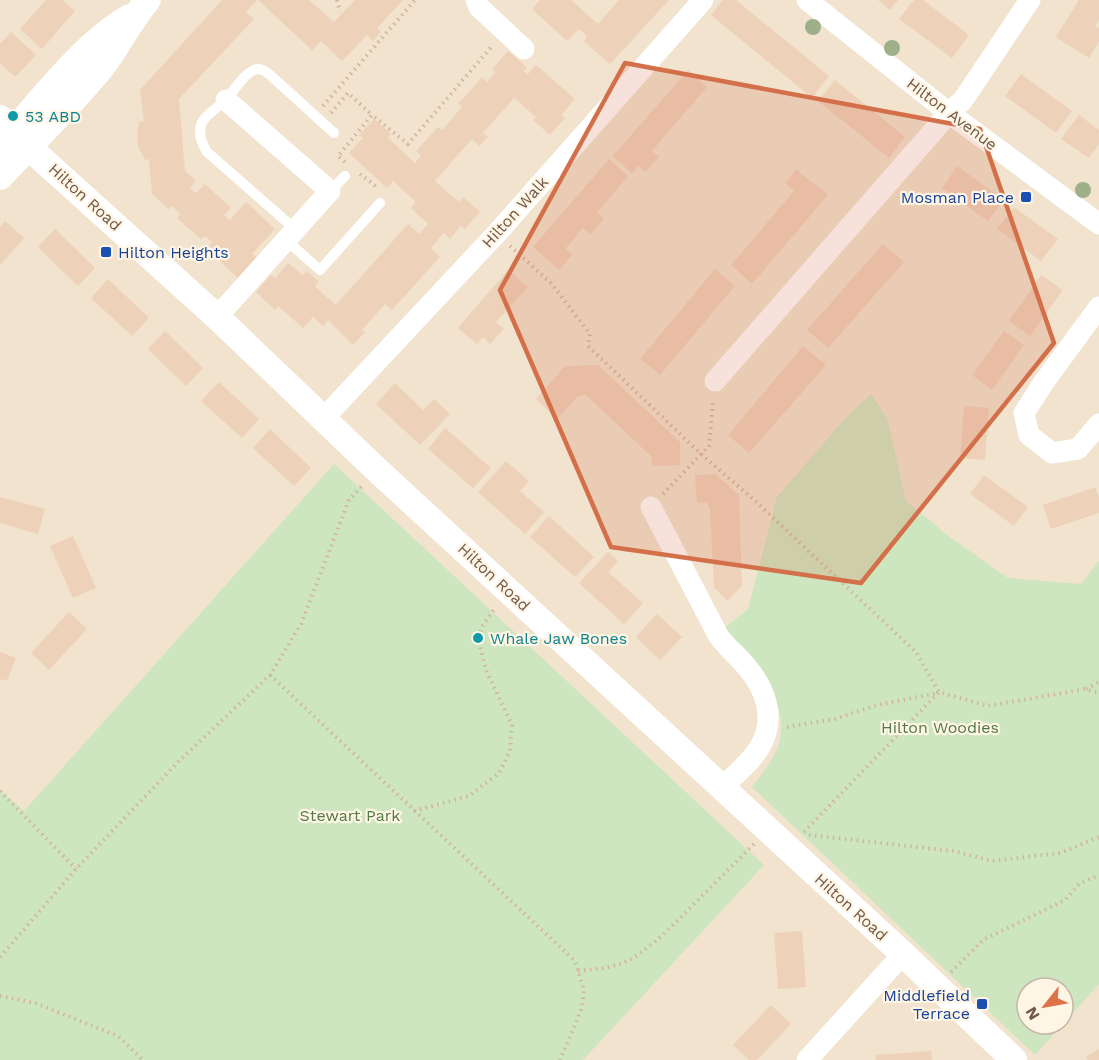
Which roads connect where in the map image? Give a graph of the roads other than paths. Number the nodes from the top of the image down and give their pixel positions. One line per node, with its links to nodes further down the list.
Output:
1 (476, 0): 6 (street)
2 (703, 0): 18 (street, Hilton Walk)
3 (807, 0): 8 (street, Hilton Avenue)
4 (1030, 0): 8 (street)
5 (142, 7): 10 (street)
6 (524, 49)
7 (226, 100): 9 (lane); 14 (lane); 14 (street)
8 (949, 113): 13 (street, Hilton Avenue); 17 (street)
9 (334, 133)
10 (11, 136): 11 (street); 16 (street, Hilton Road)
11 (0, 177)
12 (380, 203): 14 (lane)
13 (1099, 224)
14 (291, 235): 16 (street)
15 (1099, 307): 19 (street)
16 (218, 317): 18 (street, Hilton Road)
17 (714, 381)
18 (323, 419): 21 (street, Hilton Road)
19 (1099, 424)
20 (651, 507): 21 (street)
21 (722, 788): 22 (street, Hilton Road)
22 (903, 954): 23 (street); 24 (street, Hilton Road)
23 (807, 1060)
24 (1014, 1060)

